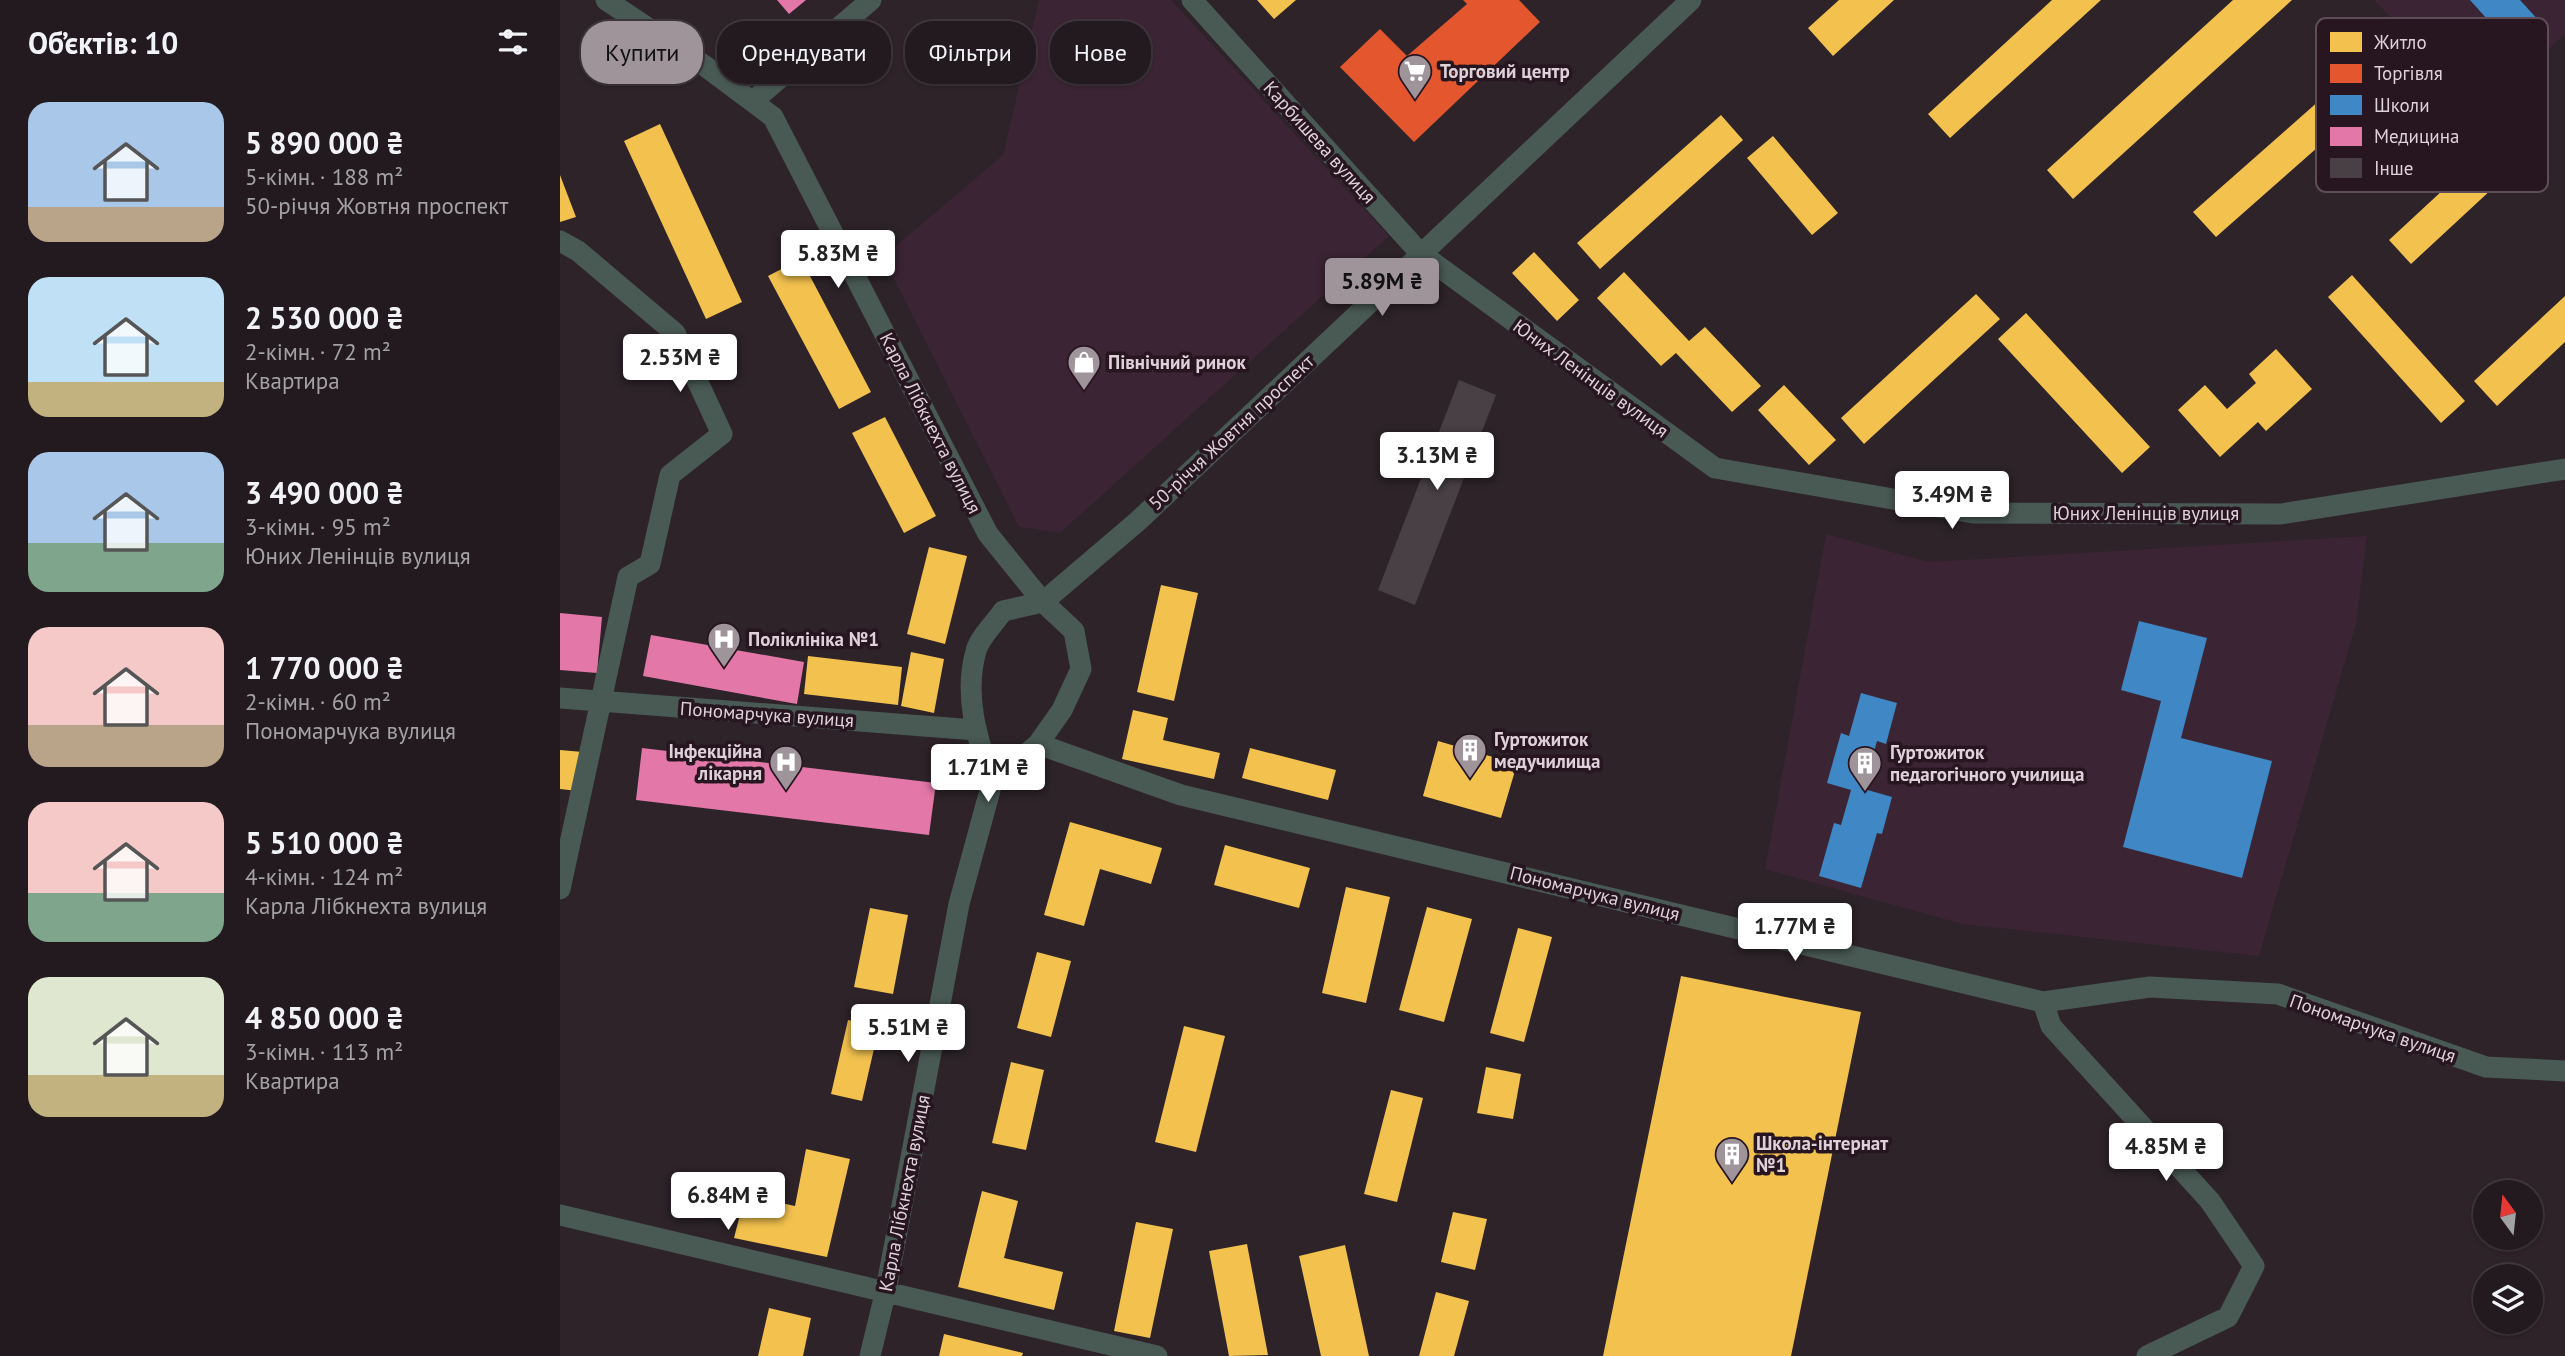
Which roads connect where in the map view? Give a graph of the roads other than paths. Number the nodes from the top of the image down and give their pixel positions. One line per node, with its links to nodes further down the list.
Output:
1 (606, 0): 5 (street, Карла Лібкнехта вулиця)
2 (871, 0): 5 (street)
3 (1192, 0): 7 (street, Карбишева вулиця)
4 (1691, 0): 7 (street, 50-річчя Жовтня проспект)
5 (753, 101): 9 (street, Карла Лібкнехта вулиця)
6 (560, 241): 11 (street)
7 (1420, 253): 8 (street, Юних Ленінців вулиця); 9 (street, 50-річчя Жовтня проспект)
8 (2565, 469)
9 (1044, 601): 12 (street); 13 (street, Карла Лібкнехта вулиця)
10 (560, 698): 11 (street, Пономарчука вулиця)
11 (600, 701): 12 (street, Пономарчука вулиця); 15 (street)
12 (975, 730): 14 (street)
13 (1038, 744): 14 (street, Карла Лібкнехта вулиця); 16 (street, Пономарчука вулиця)
14 (992, 783): 19 (street, Карла Лібкнехта вулиця)
15 (560, 889)
16 (2043, 1002): 17 (street, Пономарчука вулиця); 22 (street)
17 (2565, 1071)
18 (560, 1215): 19 (street)
19 (886, 1290): 20 (street, Карла Лібкнехта вулиця); 21 (street)
20 (870, 1356)
21 (1157, 1356)
22 (2147, 1356)

